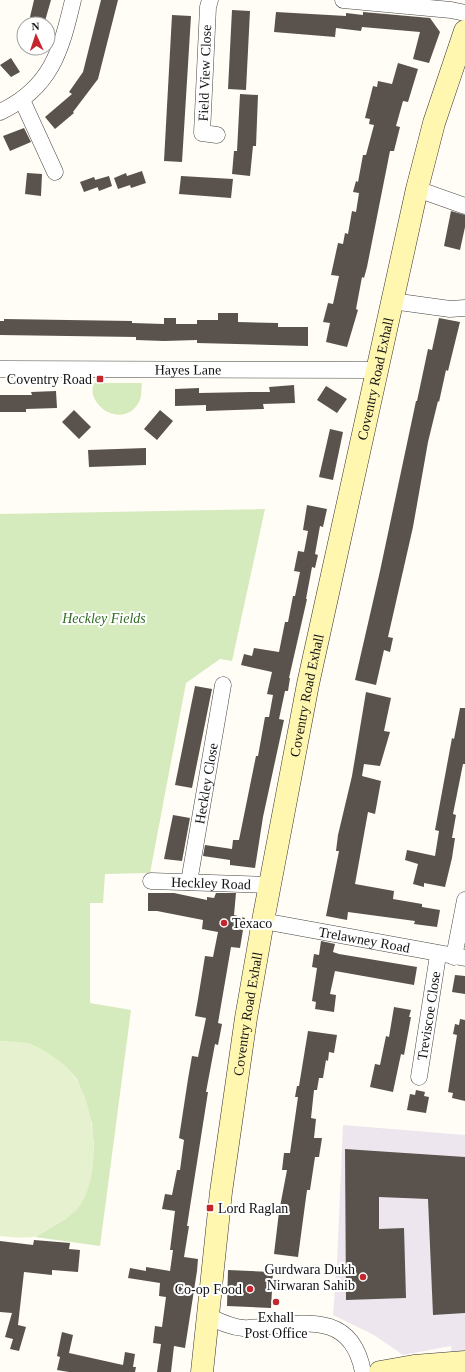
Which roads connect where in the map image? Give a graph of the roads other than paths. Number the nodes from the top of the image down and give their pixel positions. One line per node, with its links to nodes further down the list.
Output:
1 (73, 0): 6 (street)
2 (210, 0): 8 (street, Field View Close)
3 (343, 0): 4 (street)
4 (465, 13)
5 (465, 31): 10 (main road, Coventry Road Exhall)
6 (22, 100): 7 (street); 9 (street)
7 (0, 112)
8 (217, 135)
9 (55, 172)
10 (417, 189): 11 (street); 12 (main road, Coventry Road Exhall)
11 (465, 206)
12 (392, 301): 13 (street); 15 (main road, Coventry Road Exhall)
13 (465, 308)
14 (0, 369): 15 (street, Hayes Lane)
15 (377, 370): 19 (main road, Coventry Road Exhall)
16 (223, 685): 18 (street, Heckley Close)
17 (151, 881): 18 (street, Heckley Road)
18 (189, 882): 19 (street, Heckley Road)
19 (270, 885): 21 (main road, Coventry Road Exhall)
20 (465, 900): 23 (street)
21 (263, 921): 22 (street, Trelawney Road); 25 (main road, Coventry Road Exhall)
22 (438, 954): 23 (street, Trelawney Road); 24 (street, Treviscoe Close)
23 (460, 958)
24 (419, 1077)
25 (208, 1316): 27 (main road, Coventry Road Exhall); 28 (street)
26 (465, 1362): 29 (main road)
27 (202, 1372)
28 (363, 1372)
29 (380, 1372)

